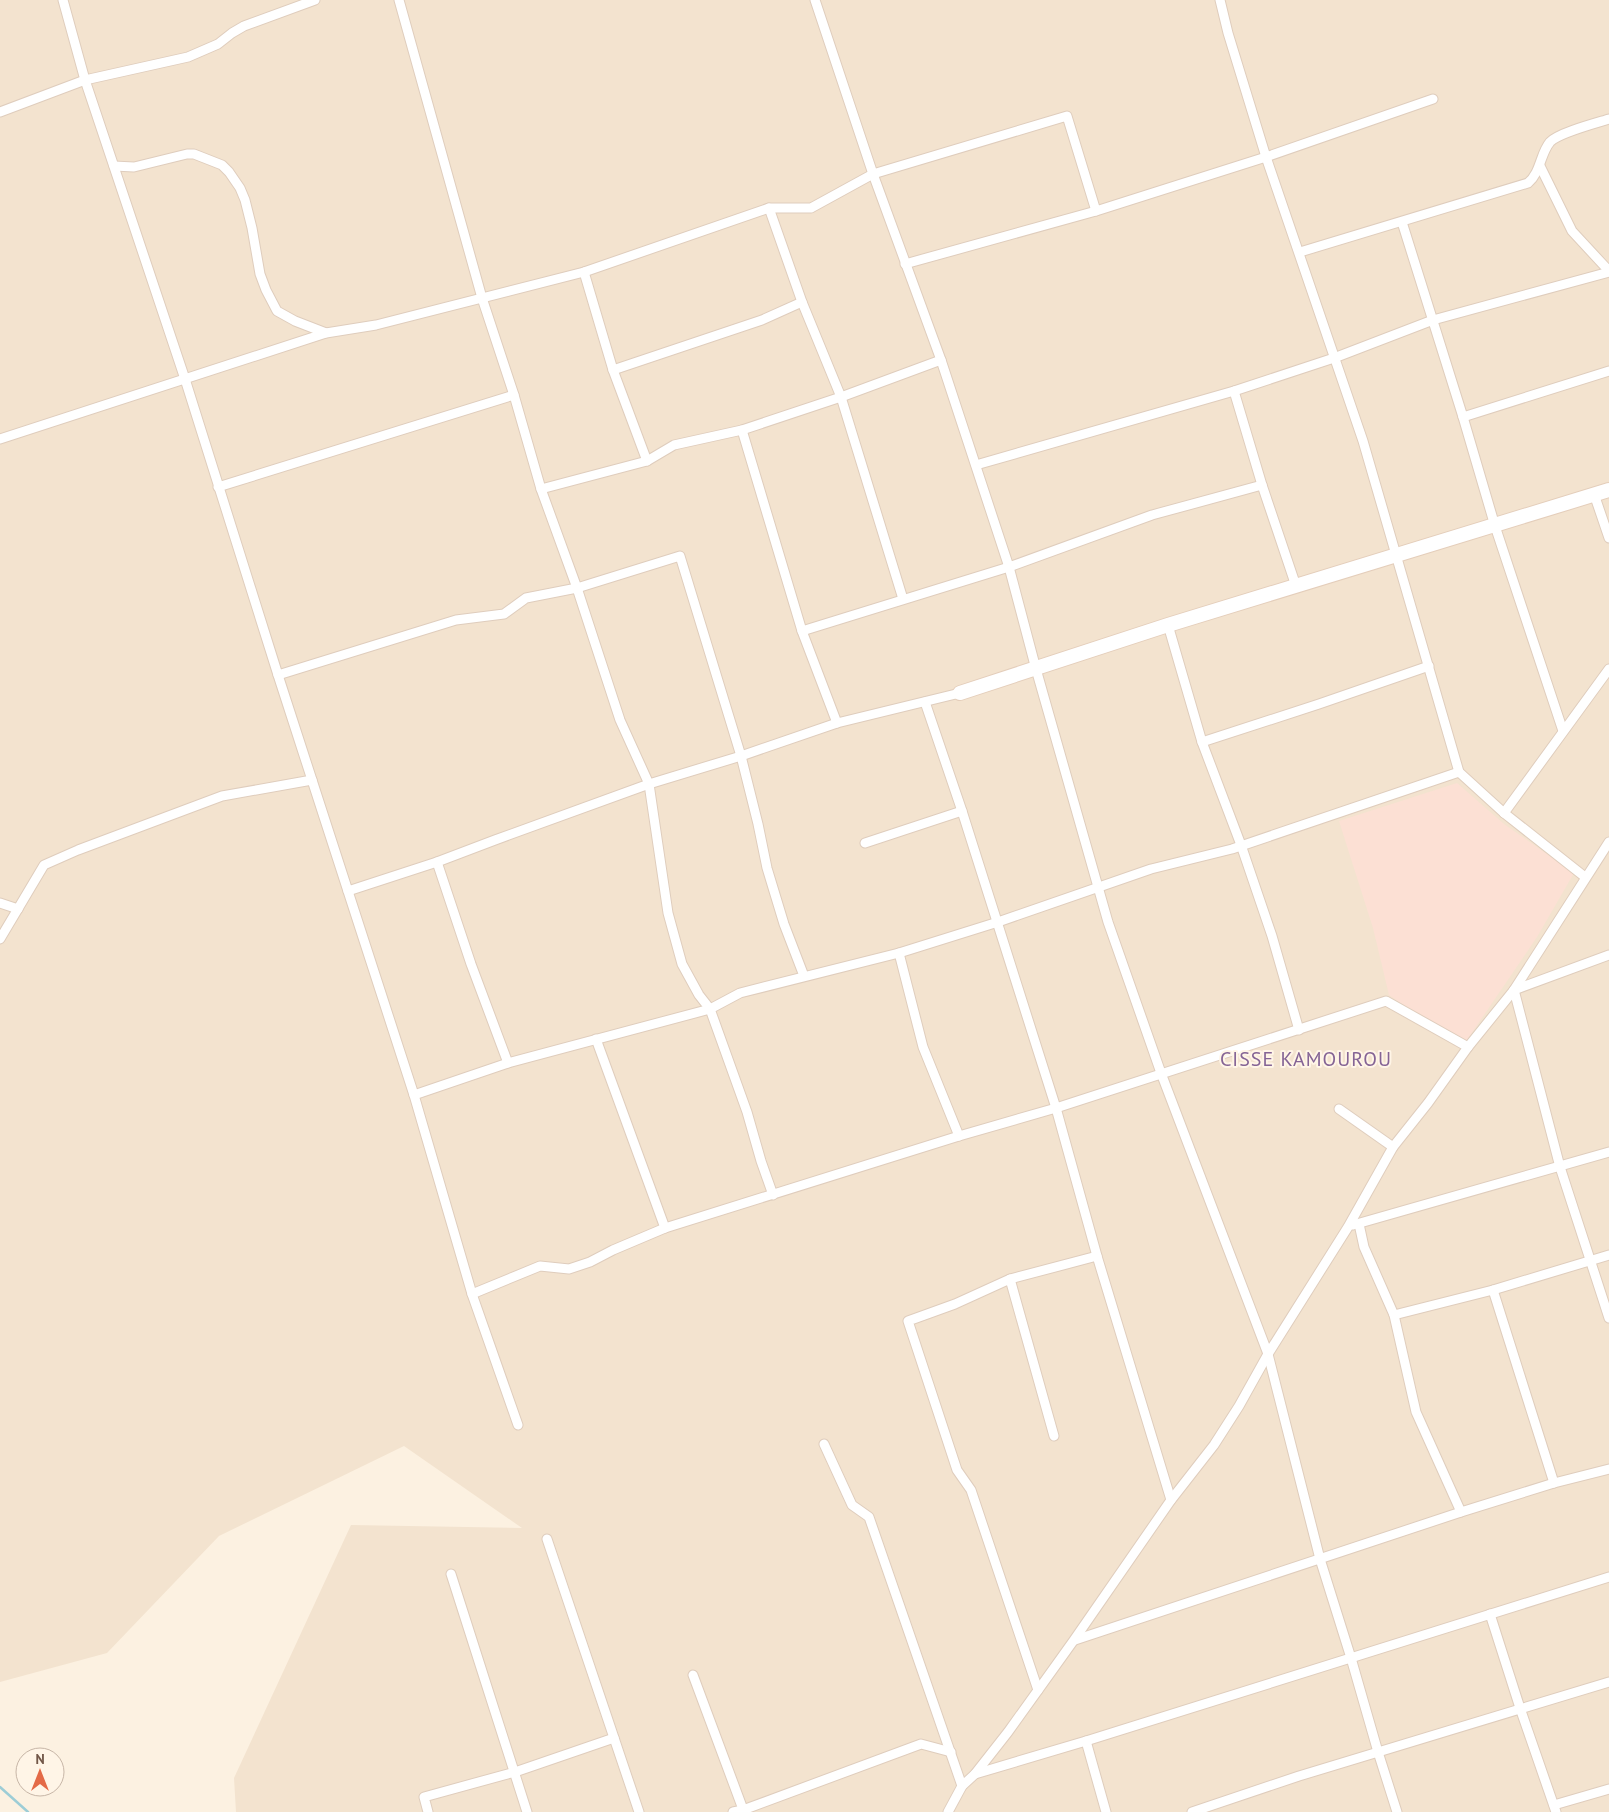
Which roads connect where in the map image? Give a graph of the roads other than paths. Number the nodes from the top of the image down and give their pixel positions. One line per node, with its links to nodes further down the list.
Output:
1 (63, 0): 6 (street)
2 (315, 0): 6 (street)
3 (399, 0): 21 (street)
4 (815, 0): 13 (street)
5 (1220, 0): 10 (street)
6 (85, 80): 8 (street); 11 (street)
7 (1433, 99): 10 (street)
8 (0, 112)
9 (1609, 119): 12 (street)
10 (1266, 157): 15 (street); 17 (street)
11 (114, 166): 24 (street); 29 (street)
12 (1540, 166): 16 (street); 20 (street)
13 (873, 174): 14 (street); 15 (street); 18 (street)
14 (769, 208): 19 (street); 22 (street)
15 (1096, 211): 18 (street)
16 (1402, 222): 17 (street); 23 (street)
17 (1300, 252): 25 (street)
18 (905, 264): 26 (street)
19 (584, 272): 21 (street); 27 (street)
20 (1609, 272): 23 (street)
21 (482, 298): 24 (street); 31 (street)
22 (802, 302): 27 (street); 32 (street)
23 (1433, 320): 25 (street); 33 (street)
24 (326, 333): 29 (street)
25 (1334, 358): 30 (street); 45 (street)
26 (941, 360): 32 (street); 37 (street)
27 (614, 370): 36 (street)
28 (1609, 371): 33 (street)
29 (185, 379): 35 (street); 39 (street)
30 (1234, 390): 37 (street); 38 (street)
31 (514, 394): 39 (street); 40 (street)
32 (841, 397): 34 (street); 49 (street)
33 (1464, 417): 43 (street)
34 (742, 430): 36 (street); 51 (street)
35 (0, 439)
36 (647, 461): 40 (street)
37 (976, 465): 46 (street)
38 (1262, 485): 46 (street); 47 (street)
39 (218, 487): 55 (street)
40 (540, 489): 48 (street)
41 (1609, 490): 42 (street)
42 (1594, 494): 43 (street); 44 (street)
43 (1495, 526): 45 (street); 59 (street)
44 (1609, 538)
45 (1395, 556): 47 (street); 52 (street)
46 (1009, 567): 49 (street); 53 (street)
47 (1296, 586): 50 (street)
48 (577, 588): 55 (street); 61 (street); 64 (street)
49 (903, 599): 51 (street)
50 (1168, 625): 53 (street); 60 (street)
51 (802, 631): 58 (street)
52 (1430, 666): 60 (street); 62 (street)
53 (1036, 668): 56 (street); 72 (street)
54 (1609, 670): 59 (street)
55 (278, 675): 63 (street)
56 (960, 693): 57 (street)
57 (925, 702): 58 (street); 65 (street)
58 (837, 723): 61 (street)
59 (1563, 731): 66 (street)
60 (1202, 742): 69 (street)
61 (741, 756): 64 (street); 80 (street)
62 (1459, 772): 66 (street); 69 (street)
63 (312, 780): 73 (street); 75 (street)
64 (649, 784): 70 (street); 82 (street)
65 (962, 811): 68 (street); 76 (street)
66 (1504, 813): 71 (street)
67 (1609, 842): 71 (street)
68 (865, 843)
69 (1241, 845): 72 (street); 83 (street)
70 (437, 862): 73 (street); 86 (street)
71 (1585, 877): 81 (street)
72 (1099, 888): 76 (street); 87 (street)
73 (348, 891): 88 (street)
74 (0, 903): 75 (street)
75 (18, 910): 77 (street)
76 (998, 922): 78 (street); 89 (street)
77 (0, 939)
78 (899, 953): 80 (street); 91 (street)
79 (1609, 955): 81 (street)
80 (804, 976): 82 (street)
81 (1514, 990): 85 (street); 94 (street)
82 (710, 1009): 84 (street); 95 (street)
83 (1299, 1030): 85 (street); 87 (street)
84 (596, 1040): 86 (street); 98 (street)
85 (1468, 1047): 92 (street)
86 (508, 1063): 88 (street)
87 (1161, 1073): 89 (street); 107 (street)
88 (414, 1094): 104 (street)
89 (1056, 1108): 91 (street); 100 (street)
90 (1340, 1109): 92 (street)
91 (959, 1136): 95 (street)
92 (1393, 1147): 97 (street)
93 (1609, 1152): 94 (street)
94 (1560, 1167): 96 (street); 101 (street)
95 (773, 1195): 98 (street)
96 (1359, 1224): 97 (street); 105 (street)
97 (1348, 1227): 107 (street)
98 (665, 1228): 104 (street)
99 (1609, 1255): 101 (street)
100 (1097, 1256): 102 (street); 113 (street)
101 (1590, 1262): 103 (street); 106 (street)
102 (1010, 1279): 109 (street); 124 (street)
103 (1493, 1290): 105 (street); 112 (street)
104 (472, 1294): 108 (street)
105 (1394, 1315): 114 (street)
106 (1609, 1318)
107 (1268, 1354): 113 (street); 116 (street)
108 (518, 1425)
109 (1054, 1436)
110 (824, 1444): 128 (street)
111 (1609, 1469): 112 (street)
112 (1554, 1483): 114 (street)
113 (1171, 1500): 120 (street)
114 (1461, 1512): 116 (street)
115 (547, 1539): 126 (street)
116 (1320, 1559): 120 (street); 121 (street)
117 (450, 1574): 130 (street)
118 (1609, 1577): 119 (street)
119 (1490, 1614): 121 (street); 125 (street)
120 (1074, 1640): 124 (street)
121 (1351, 1658): 127 (street); 129 (street)
122 (694, 1675): 135 (street)
123 (1609, 1682): 125 (street)
124 (1038, 1690): 131 (street)
125 (1520, 1708): 129 (street); 134 (street)
126 (614, 1738): 130 (street); 139 (street)
127 (1086, 1741): 131 (street); 141 (street)
128 (951, 1752): 132 (street); 135 (street)
129 (1378, 1752): 142 (street); 143 (street)
130 (515, 1772): 137 (street); 138 (street)
131 (975, 1774): 132 (street)
132 (962, 1786): 136 (street)
133 (1609, 1788): 134 (street)
134 (1555, 1809)
135 (743, 1811): 140 (street)
136 (950, 1811)
137 (428, 1812)
138 (527, 1812)
139 (639, 1812)
140 (733, 1812)
141 (1106, 1812)
142 (1192, 1812)
143 (1397, 1812)

